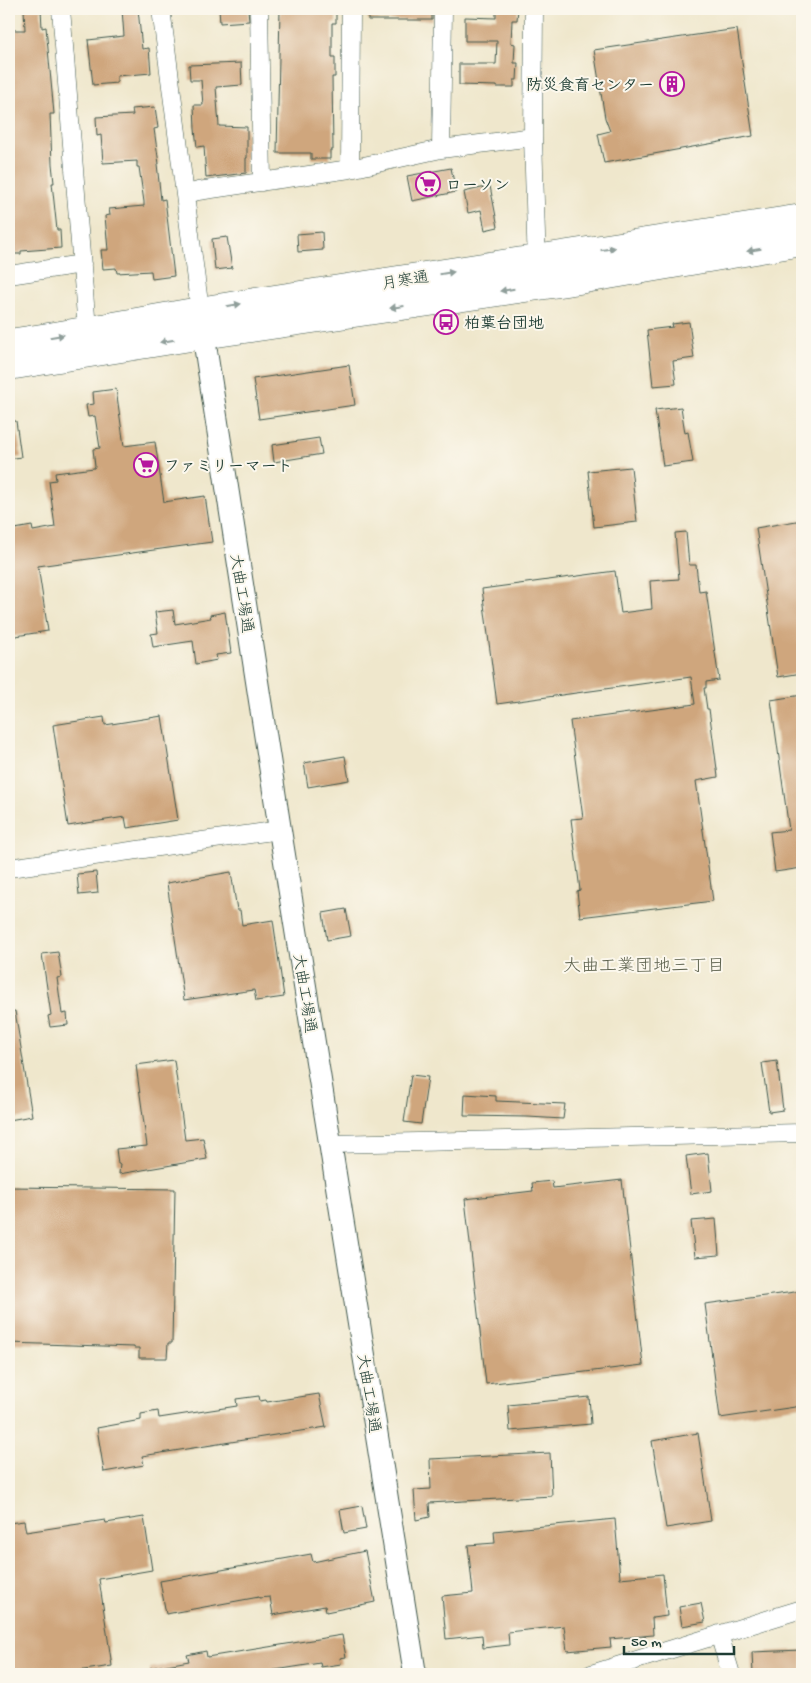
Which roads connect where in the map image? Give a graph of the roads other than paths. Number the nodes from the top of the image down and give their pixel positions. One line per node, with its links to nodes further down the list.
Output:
1 (61, 9): 14 (street)
2 (160, 9): 11 (street)
3 (259, 9): 10 (street)
4 (351, 9): 9 (street)
5 (443, 9): 8 (street)
6 (534, 9): 7 (street)
7 (533, 137): 8 (street); 15 (street)
8 (441, 149): 9 (street)
9 (350, 169): 10 (street)
10 (262, 182): 11 (street)
11 (185, 194): 17 (street)
12 (802, 218): 15 (highway, 月寒通, one-way to 12)
13 (802, 242): 15 (highway, 月寒通, one-way to 15)
14 (82, 264): 16 (street); 19 (street)
15 (537, 272): 17 (highway, 月寒通)
16 (9, 275)
17 (201, 323): 19 (highway, 月寒通); 21 (street, 大曲工場通)
18 (9, 343): 19 (highway, 月寒通, one-way to 19)
19 (88, 343): 20 (highway, 月寒通)
20 (9, 366)
21 (280, 830): 22 (street); 24 (street, 大曲工場通)
22 (9, 868)
23 (802, 1133): 24 (street)
24 (330, 1144): 27 (street, 大曲工場通)
25 (802, 1608): 26 (street)
26 (719, 1634): 28 (street); 29 (street)
27 (415, 1674)
28 (591, 1674)
29 (731, 1674)

